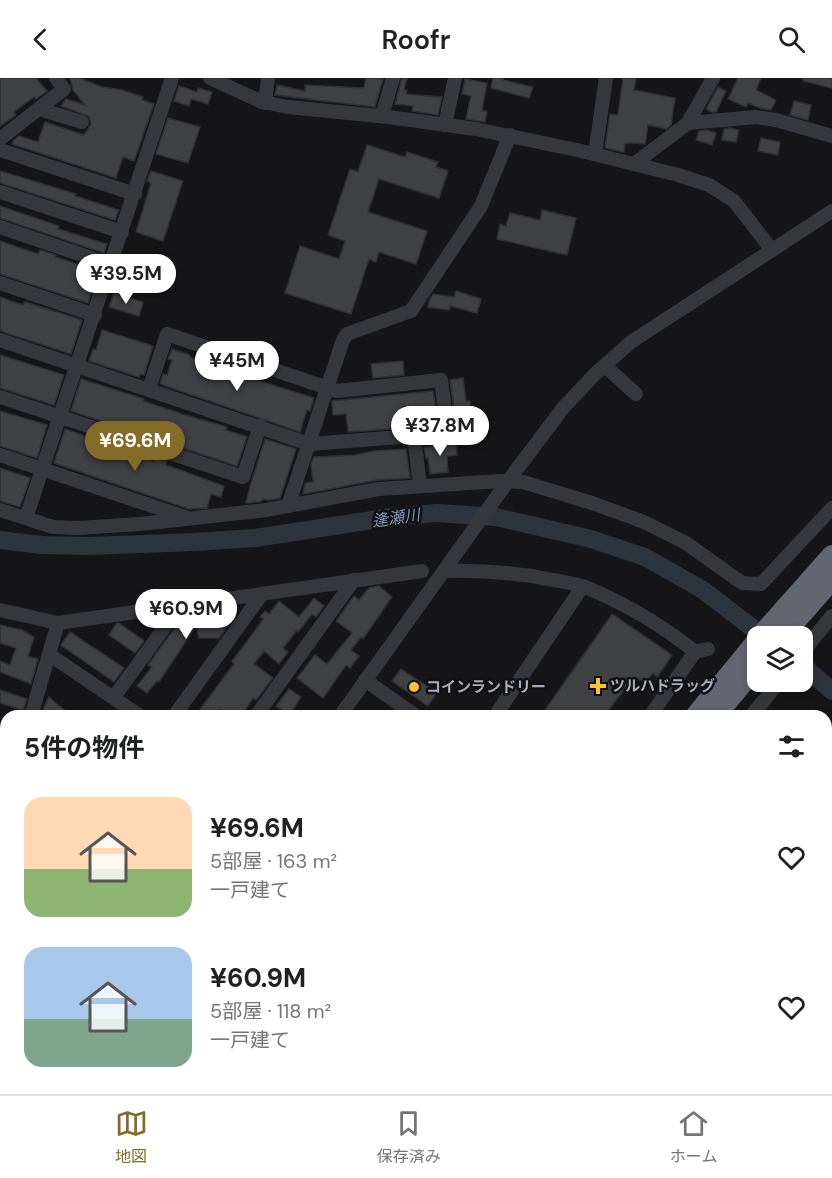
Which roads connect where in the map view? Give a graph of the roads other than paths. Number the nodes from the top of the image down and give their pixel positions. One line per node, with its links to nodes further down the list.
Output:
1 (56, 78): 10 (street)
2 (172, 78): 22 (street)
3 (210, 78): 9 (street)
4 (268, 78): 9 (street)
5 (393, 78): 11 (street)
6 (455, 78): 14 (street)
7 (606, 78): 19 (street)
8 (713, 78): 13 (street)
9 (265, 103): 11 (street)
10 (39, 109): 12 (street); 17 (street)
11 (382, 116): 14 (street)
12 (82, 123)
13 (688, 123): 16 (street); 20 (street)
14 (445, 124): 15 (street)
15 (510, 135): 19 (street); 33 (street)
16 (832, 136)
17 (0, 139)
18 (0, 150): 22 (street)
19 (595, 154): 20 (street)
20 (634, 164): 26 (street)
21 (0, 192): 25 (street)
22 (135, 194): 25 (street)
23 (832, 211): 26 (street)
24 (0, 227): 27 (street)
25 (122, 232): 27 (street)
26 (772, 250): 32 (street)
27 (112, 265): 29 (street)
28 (0, 284): 29 (street)
29 (95, 315): 31 (street)
30 (0, 340): 31 (street)
31 (78, 366): 34 (street); 37 (street)
32 (605, 366): 35 (street); 43 (street)
33 (327, 388): 34 (street); 39 (street); 40 (street)
34 (149, 389): 38 (street)
35 (636, 394)
36 (0, 397): 37 (street)
37 (61, 417): 38 (street); 42 (street)
38 (260, 426): 40 (street)
39 (414, 436): 40 (street); 44 (street)
40 (309, 444): 45 (street)
41 (0, 455): 42 (street)
42 (43, 469): 48 (street); 49 (street)
43 (507, 484): 44 (street); 46 (street); 52 (street)
44 (420, 485): 45 (street)
45 (288, 506): 49 (street)
46 (832, 508)
47 (0, 510): 48 (street)
48 (26, 518): 49 (street)
49 (190, 518)
50 (832, 555): 59 (highway)
51 (422, 571): 53 (street)
52 (444, 571): 55 (street); 69 (street)
53 (354, 580): 56 (street); 75 (street)
54 (832, 580): 59 (highway)
55 (583, 586): 78 (street); 79 (street)
56 (262, 594): 57 (street); 74 (street)
57 (172, 606): 61 (street); 71 (street)
58 (0, 610): 61 (street)
59 (789, 615): 62 (highway); 63 (highway)
60 (830, 619): 64 (street)
61 (58, 623): 65 (street)
62 (774, 626)
63 (786, 626)
64 (813, 639)
65 (50, 655): 71 (street); 72 (street)
66 (747, 658): 68 (highway)
67 (747, 671): 68 (highway)
68 (735, 678): 80 (highway); 81 (highway)
69 (365, 680): 76 (street); 77 (street)
70 (771, 692): 82 (street)
71 (114, 697): 73 (street)
72 (34, 710)
73 (132, 710)
74 (178, 710)
75 (260, 710)
76 (343, 710)
77 (408, 710)
78 (499, 710)
79 (655, 710)
80 (701, 710)
81 (719, 710)
82 (757, 710)

